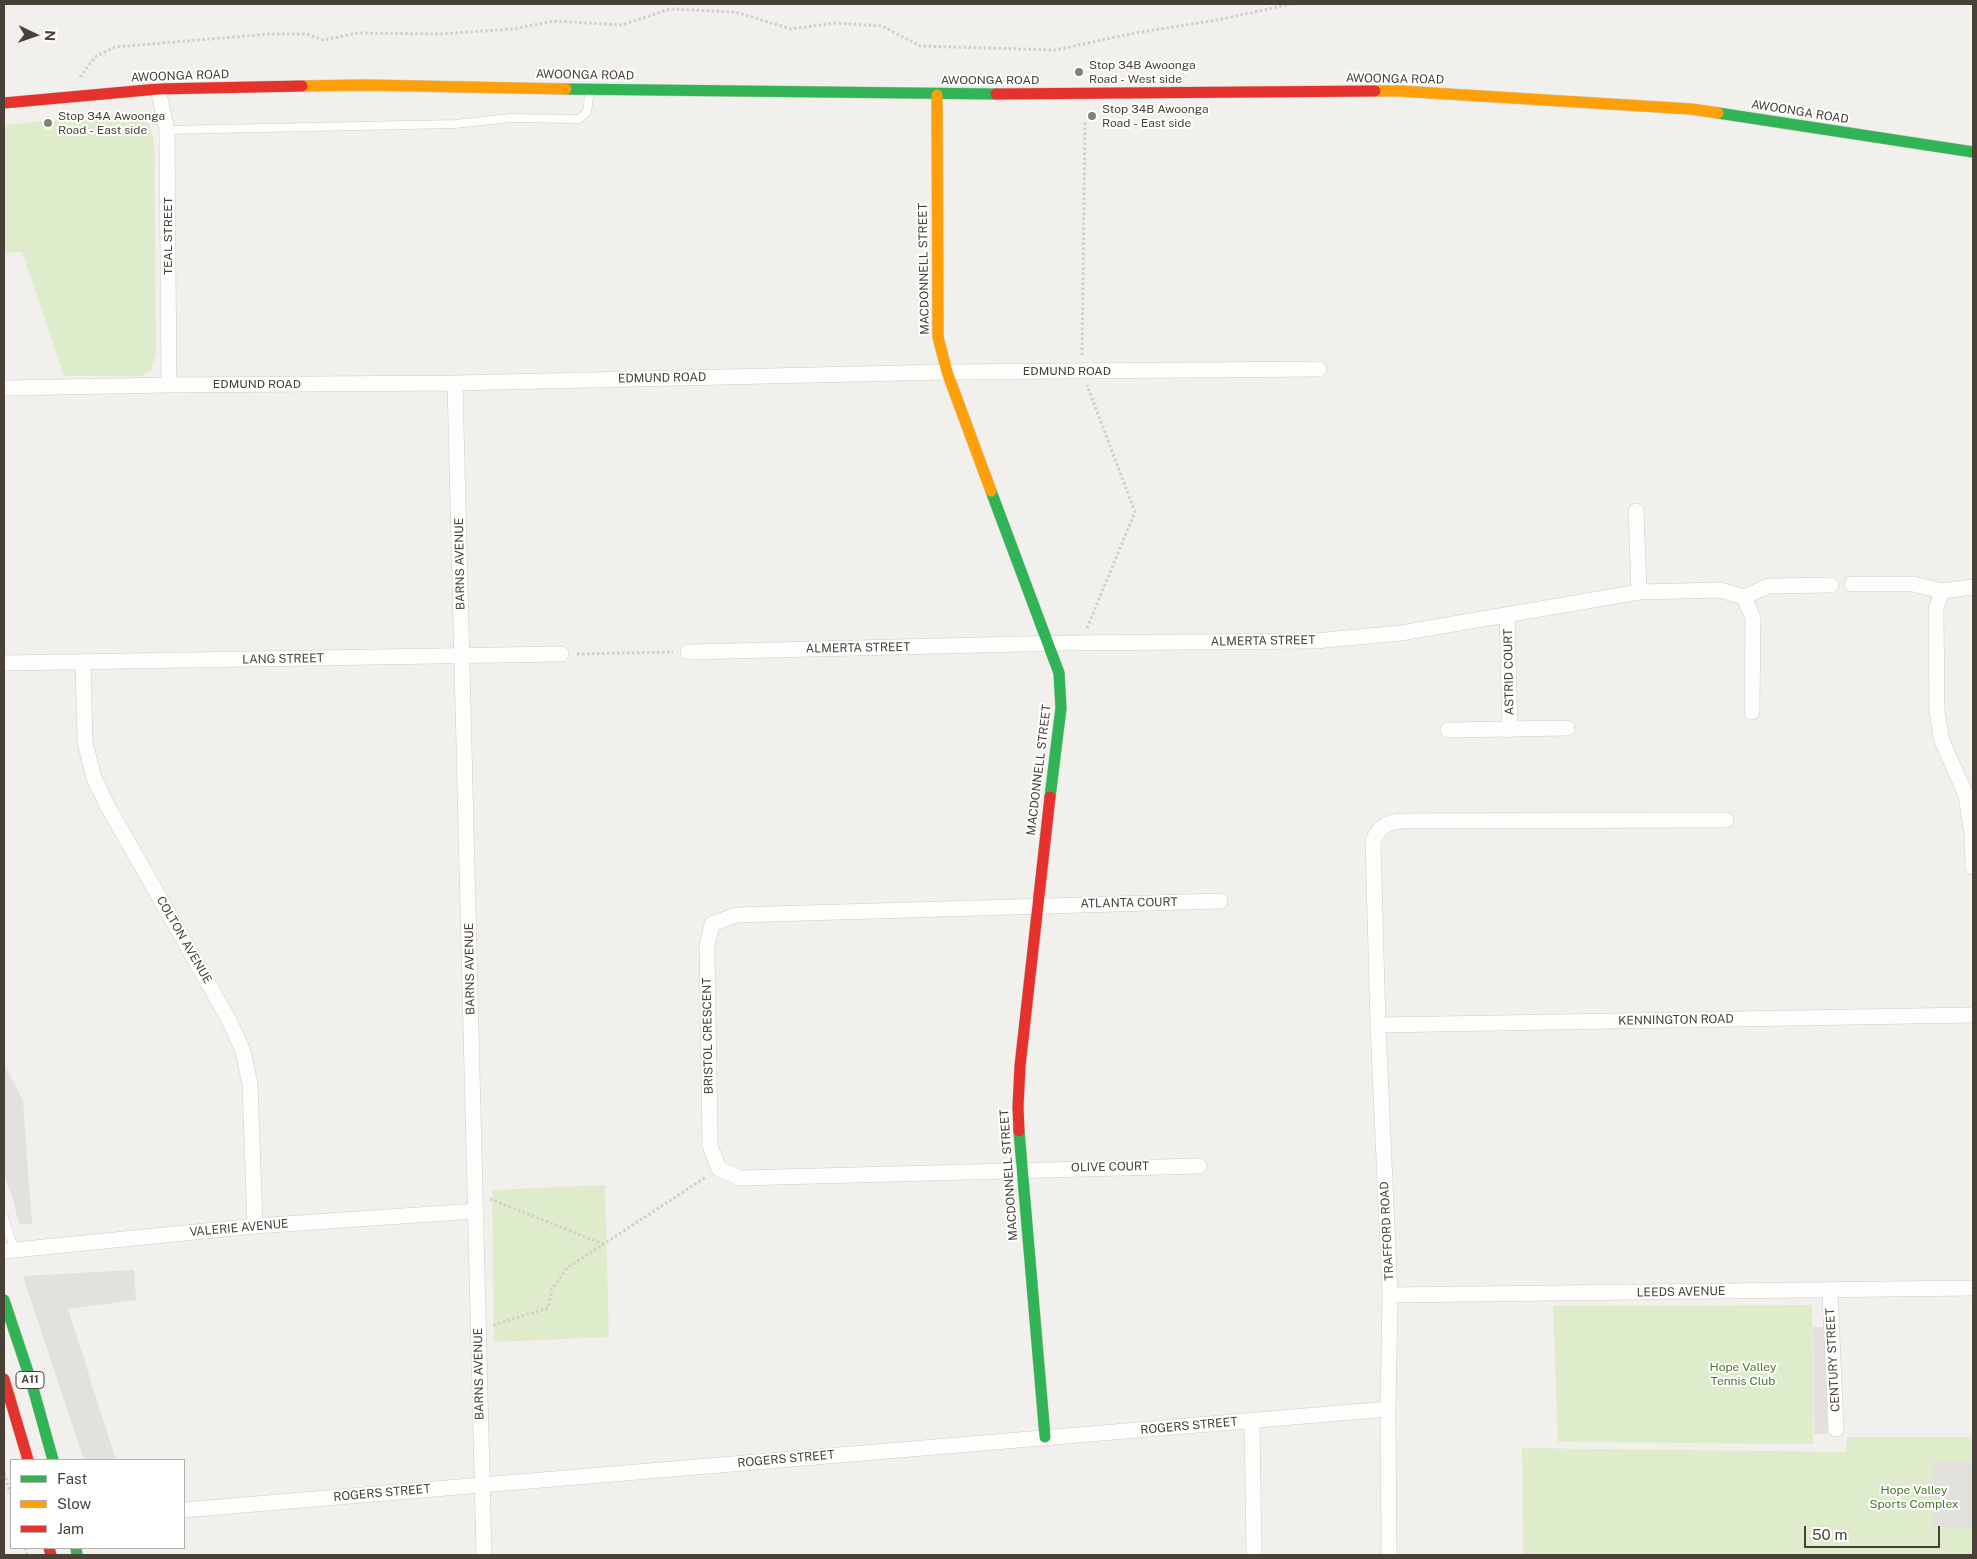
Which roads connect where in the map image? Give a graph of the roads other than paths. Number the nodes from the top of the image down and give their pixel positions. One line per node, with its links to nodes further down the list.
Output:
1 (158, 89): 2 (main road, AWOONGA ROAD); 4 (main road, AWOONGA ROAD); 5 (street, TEAL STREET)
2 (590, 89): 3 (main road, AWOONGA ROAD); 5 (lane)
3 (937, 94): 6 (main road, AWOONGA ROAD); 8 (main road, MACDONNELL STREET)
4 (4, 103)
5 (167, 130): 10 (street, TEAL STREET)
6 (1973, 152)
7 (1320, 369): 8 (street, EDMUND ROAD)
8 (947, 372): 9 (street, EDMUND ROAD); 20 (main road, MACDONNELL STREET)
9 (455, 383): 10 (street, EDMUND ROAD); 23 (street, BARNS AVENUE)
10 (168, 385): 11 (street, EDMUND ROAD)
11 (4, 388)
12 (1636, 511): 17 (street)
13 (1852, 584): 16 (street)
14 (1831, 585): 18 (street)
15 (1973, 587): 16 (street)
16 (1942, 591): 31 (street)
17 (1639, 592): 18 (street, ALMERTA STREET); 19 (street, ALMERTA STREET)
18 (1744, 597): 26 (street)
19 (1507, 615): 20 (street, ALMERTA STREET); 29 (street, ASTRID COURT)
20 (1047, 644): 21 (street, ALMERTA STREET); 33 (main road, MACDONNELL STREET)
21 (688, 652)
22 (561, 654): 23 (street, LANG STREET)
23 (462, 657): 24 (street, LANG STREET); 38 (street, BARNS AVENUE)
24 (83, 662): 25 (street, LANG STREET); 40 (street, COLTON AVENUE)
25 (4, 663)
26 (1752, 712)
27 (1567, 728): 29 (street, ASTRID COURT)
28 (1448, 730): 29 (street, ASTRID COURT)
29 (1510, 730)
30 (1726, 820): 35 (street, TRAFFORD ROAD)
31 (1973, 867)
32 (1220, 901): 33 (street, ATLANTA COURT)
33 (1037, 905): 37 (main road, MACDONNELL STREET); 37 (street, BRISTOL CRESCENT)
34 (1973, 1015): 35 (street, KENNINGTON ROAD)
35 (1378, 1025): 44 (street, TRAFFORD ROAD)
36 (1199, 1166): 37 (street, OLIVE COURT)
37 (1021, 1169): 50 (main road, MACDONNELL STREET)
38 (476, 1211): 40 (street, VALERIE AVENUE); 53 (street, BARNS AVENUE)
39 (4, 1217): 41 (lane)
40 (255, 1226): 41 (street, VALERIE AVENUE)
41 (9, 1250)
42 (1973, 1288): 43 (street, LEEDS AVENUE)
43 (1830, 1290): 44 (street, LEEDS AVENUE); 49 (street, CENTURY STREET)
44 (1390, 1295): 47 (street, TRAFFORD ROAD)
45 (4, 1300): 52 (main road, A11)
46 (4, 1379): 51 (main road, A11)
47 (1388, 1409): 48 (street, ROGERS STREET); 57 (street, TRAFFORD ROAD)
48 (1252, 1421): 50 (street, ROGERS STREET); 56 (street)
49 (1836, 1429)
50 (1045, 1437): 53 (street, ROGERS STREET)
51 (28, 1459)
52 (53, 1459)
53 (482, 1485): 54 (street, ROGERS STREET); 55 (street, BARNS AVENUE)
54 (185, 1510)
55 (484, 1555)
56 (1254, 1555)
57 (1389, 1555)

